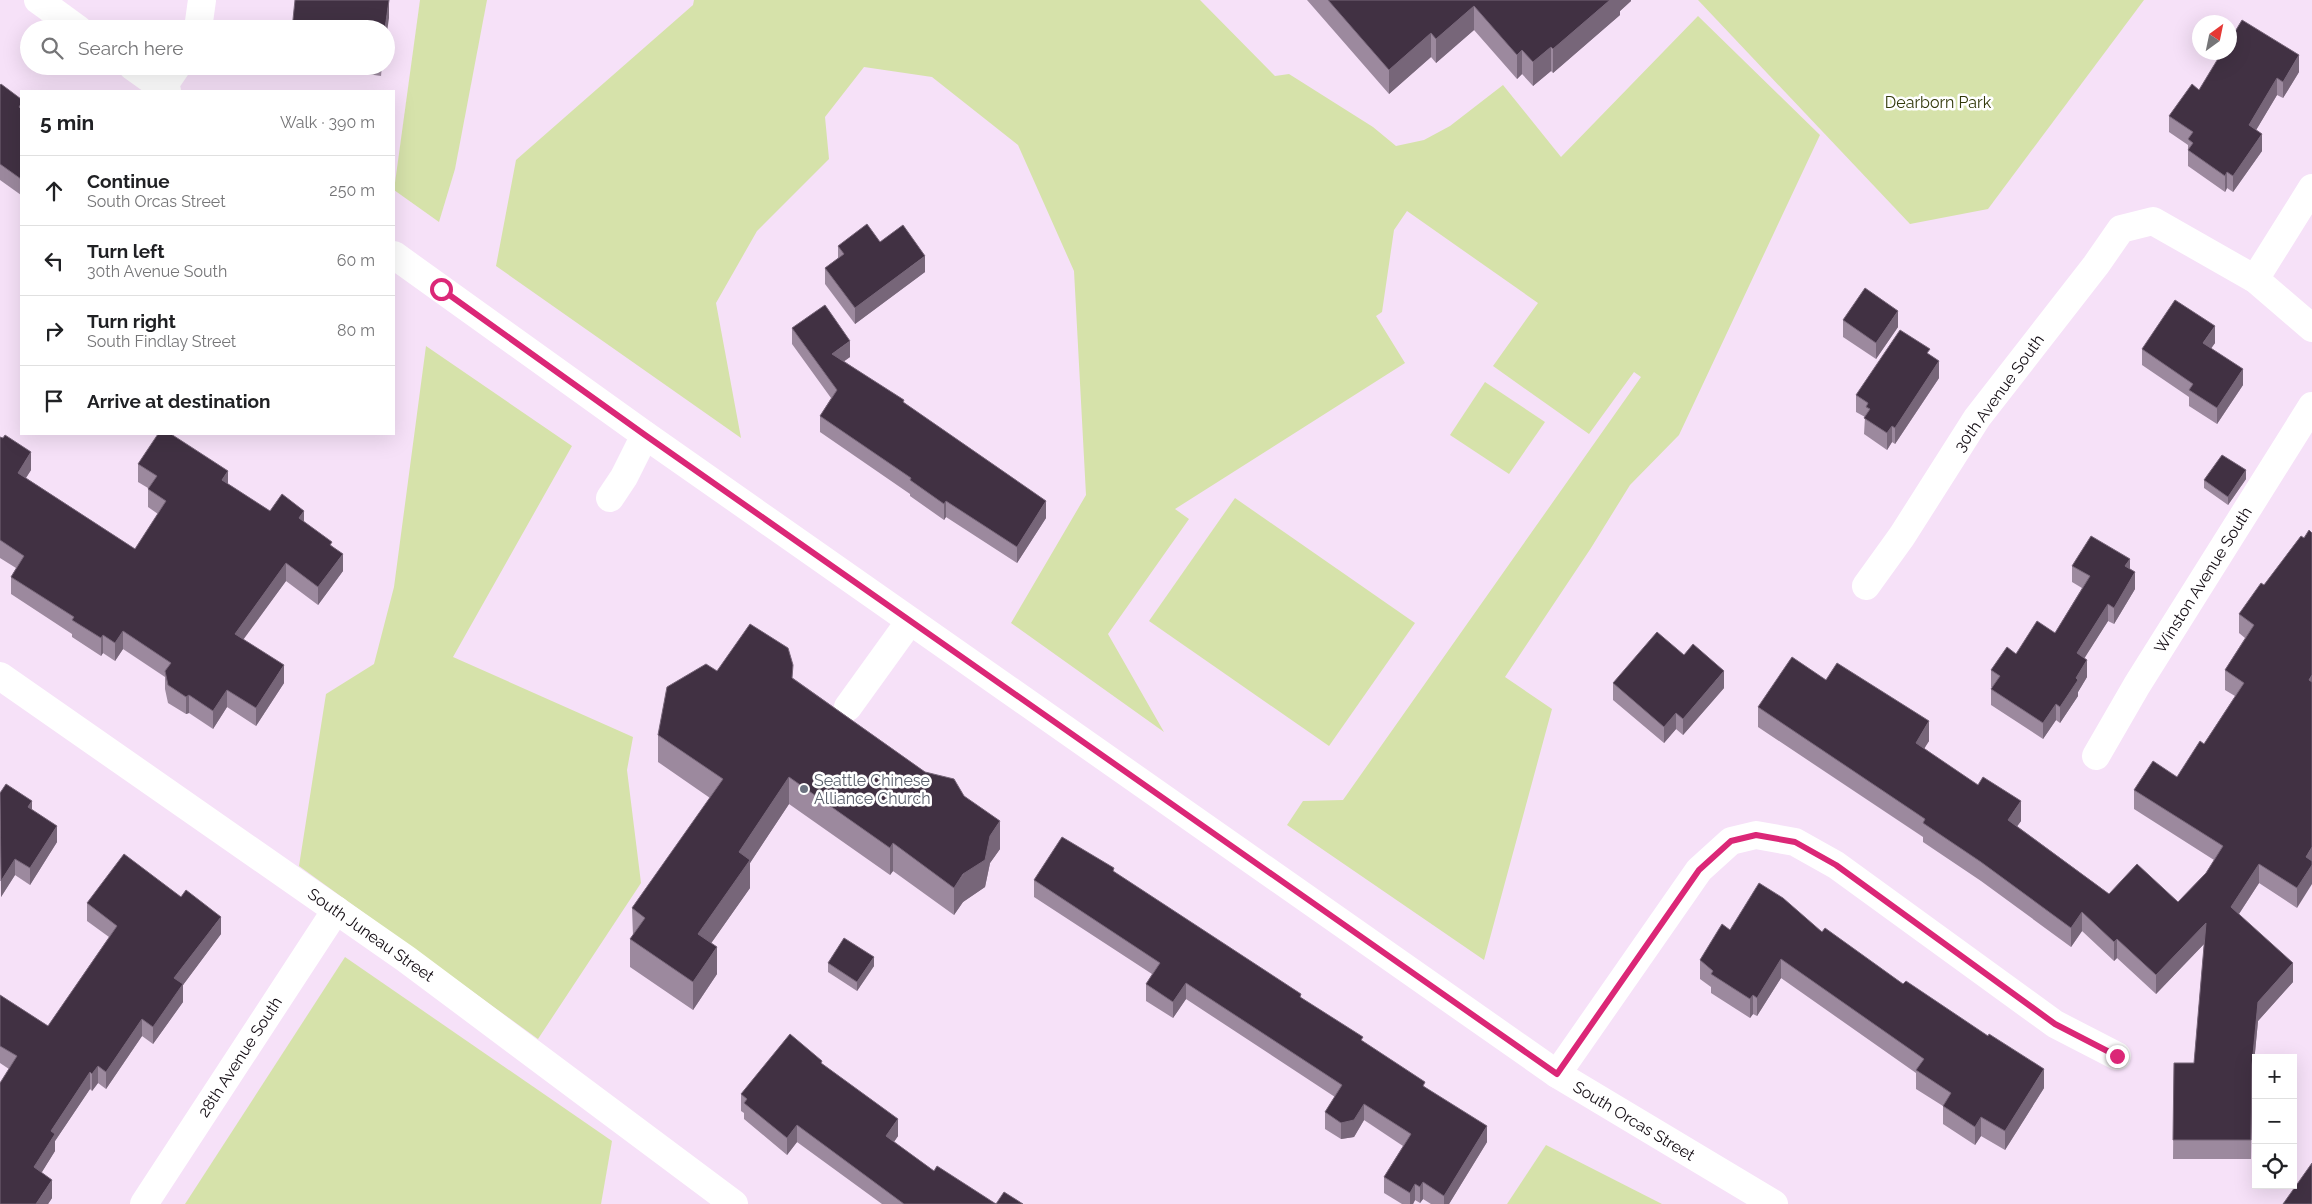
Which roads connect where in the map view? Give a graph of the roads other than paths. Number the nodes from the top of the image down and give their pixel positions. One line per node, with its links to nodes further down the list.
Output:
1 (38, 0): 3 (street)
2 (202, 0): 4 (street)
3 (66, 20)
4 (199, 20)
5 (153, 75): 6 (street)
6 (169, 82)
7 (2312, 188): 9 (street)
8 (395, 256): 12 (street, South Orcas Street)
9 (2255, 279): 10 (street); 14 (street, 30th Avenue South)
10 (2312, 328)
11 (2312, 406): 18 (street, Winston Avenue South)
12 (645, 435): 13 (street); 15 (street, South Orcas Street)
13 (610, 498)
14 (1866, 586)
15 (910, 621): 17 (street); 21 (street, South Orcas Street)
16 (0, 676): 19 (street, South Juneau Street)
17 (848, 707)
18 (2096, 756)
19 (336, 910): 22 (street, 28th Avenue South); 23 (street, South Juneau Street)
20 (2117, 1056): 21 (street)
21 (1557, 1074): 24 (street, South Orcas Street)
22 (144, 1204)
23 (734, 1204)
24 (1774, 1204)

